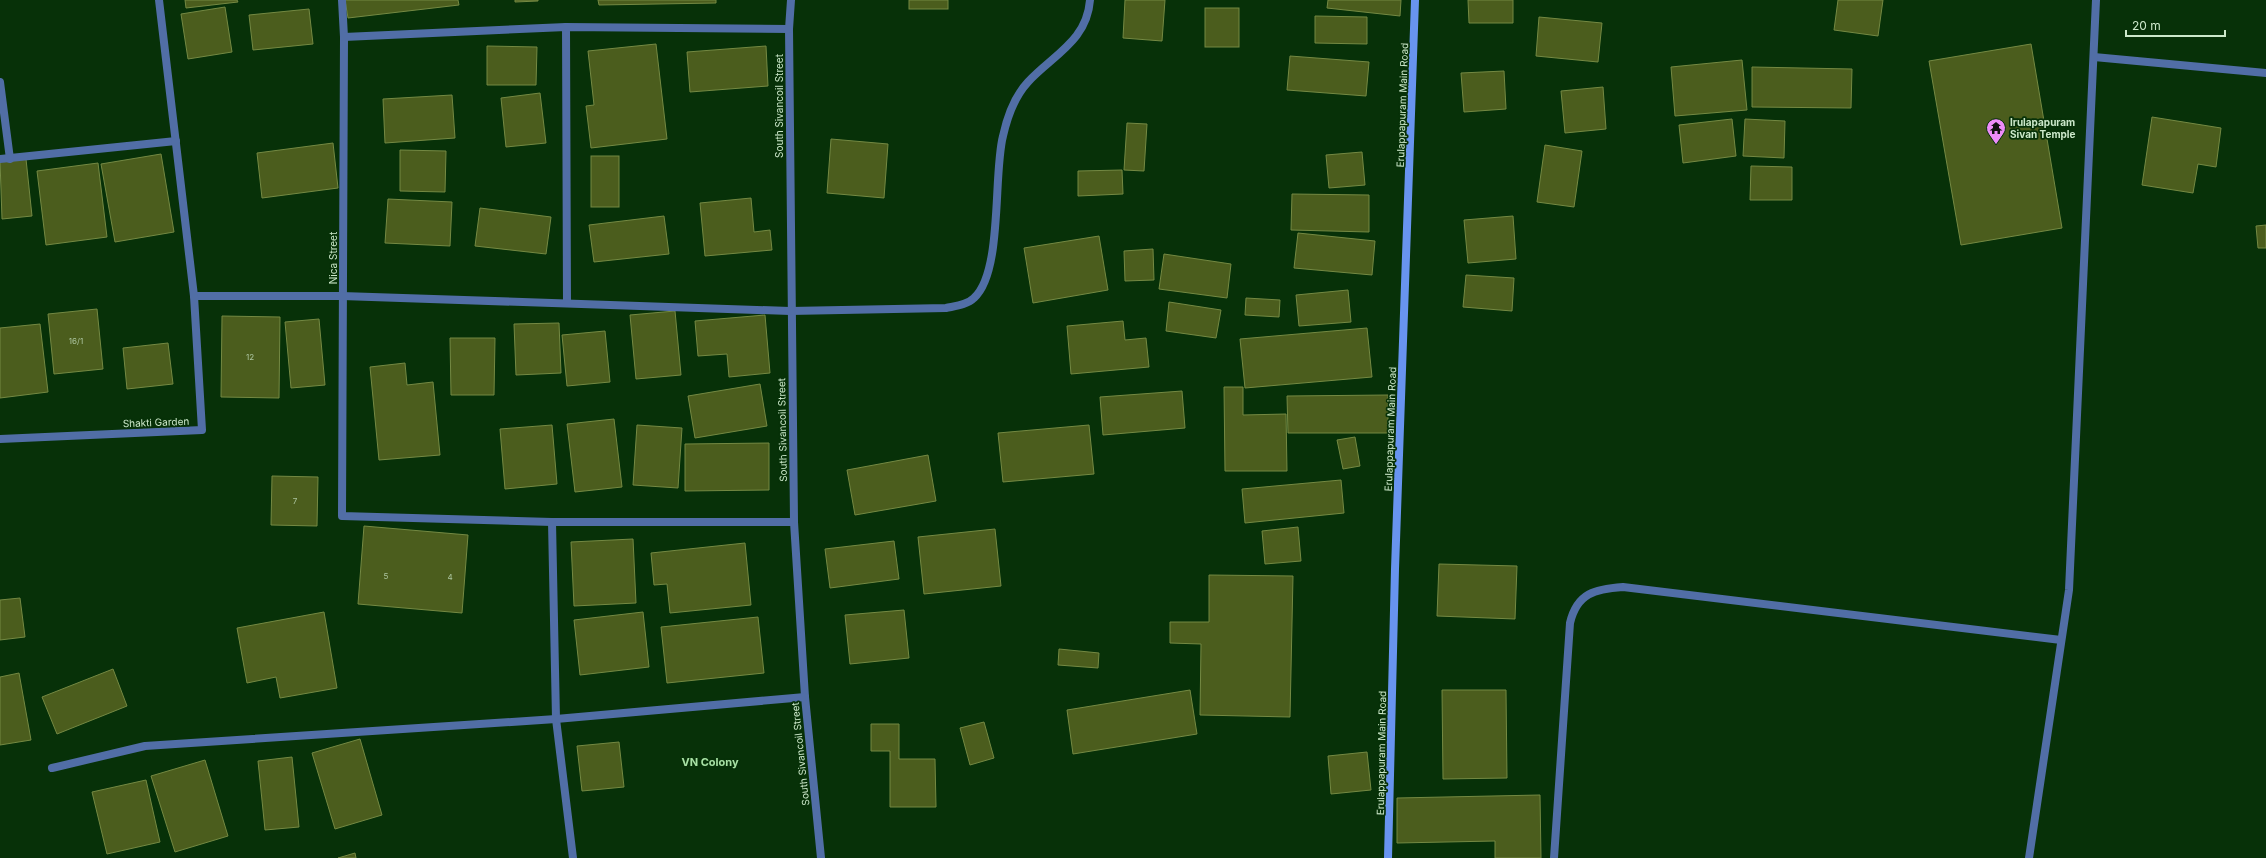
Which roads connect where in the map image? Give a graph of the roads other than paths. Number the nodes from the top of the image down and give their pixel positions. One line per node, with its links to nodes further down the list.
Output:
1 (159, 0): 13 (street)
2 (342, 0): 9 (street, Nica Street)
3 (791, 0): 8 (street, South Sivancoil Street)
4 (1090, 0): 19 (street)
5 (1415, 0): 29 (street, Erulappapuram Main Road)
6 (2096, 0): 10 (street)
7 (566, 26): 8 (street); 9 (street); 18 (street)
8 (789, 29): 19 (street, South Sivancoil Street)
9 (344, 37): 17 (street, Nica Street)
10 (2094, 57): 11 (street); 23 (street)
11 (2266, 73)
12 (0, 82): 15 (street)
13 (176, 141): 15 (street); 16 (street)
14 (0, 159): 15 (street)
15 (10, 159)
16 (194, 296): 17 (street); 20 (street, Shakti Garden)
17 (342, 296): 18 (street); 21 (street, Nica Street)
18 (566, 303): 19 (street)
19 (790, 311): 22 (street, South Sivancoil Street)
20 (0, 439)
21 (552, 522): 22 (street); 25 (street)
22 (794, 522): 24 (street, South Sivancoil Street)
23 (2061, 640): 30 (street); 31 (street)
24 (805, 697): 25 (street); 28 (street, South Sivancoil Street)
25 (556, 719): 26 (street); 27 (street)
26 (52, 768)
27 (573, 858)
28 (821, 858)
29 (1388, 858)
30 (1554, 858)
31 (2029, 858)

